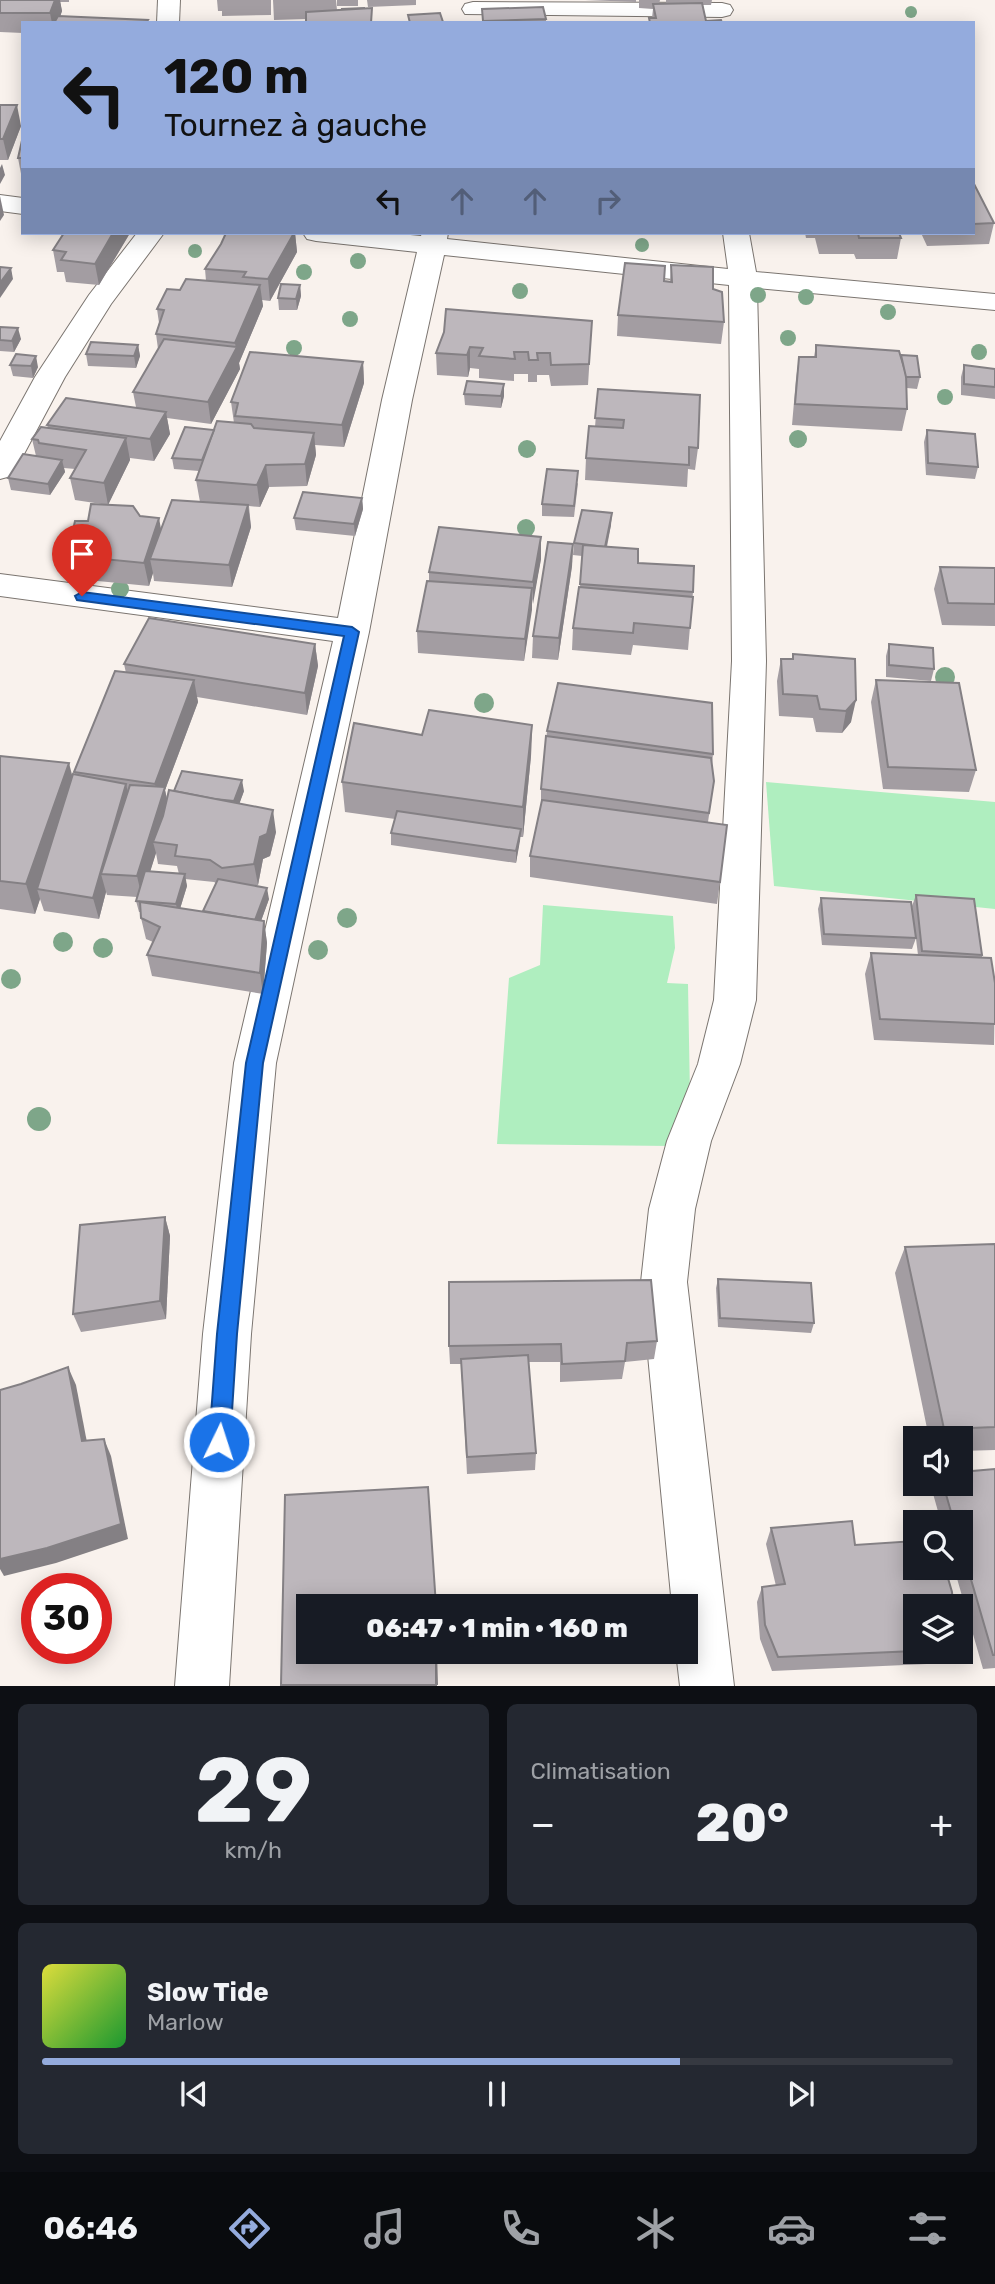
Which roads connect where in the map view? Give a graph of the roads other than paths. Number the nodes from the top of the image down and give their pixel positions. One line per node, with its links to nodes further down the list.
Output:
1 (169, 0): 4 (street)
2 (473, 11): 3 (street)
3 (723, 11)
4 (168, 21)
5 (0, 203): 6 (street)
6 (21, 206)
7 (149, 235): 13 (street)
8 (363, 235): 10 (street)
9 (736, 235): 11 (street)
10 (434, 238): 11 (street); 15 (street)
11 (743, 277): 12 (street); 17 (street)
12 (995, 302)
13 (0, 469)
14 (0, 585): 15 (street)
15 (352, 632): 16 (street)
16 (202, 1685)
17 (707, 1685)

